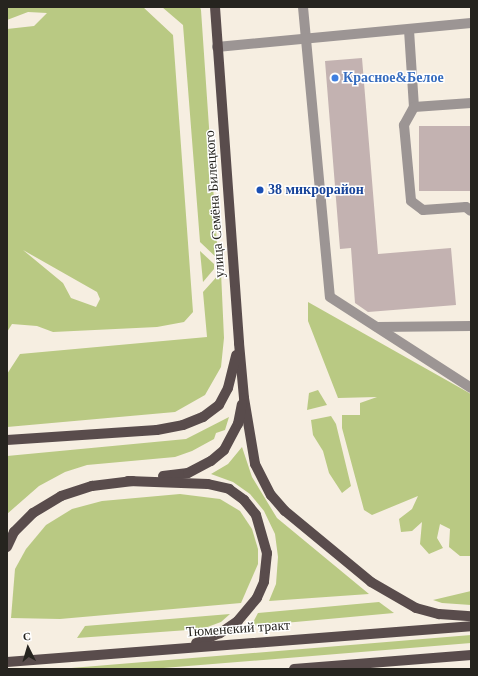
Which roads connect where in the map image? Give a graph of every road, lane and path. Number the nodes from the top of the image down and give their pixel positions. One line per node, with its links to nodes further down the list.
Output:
1 (214, 7): 6 (main road, улица Семёна Билецкого)
2 (303, 7): 5 (lane)
3 (471, 23): 4 (lane)
4 (409, 30): 5 (lane); 8 (lane)
5 (305, 38): 6 (lane); 11 (lane)
6 (217, 47): 12 (main road, улица Семёна Билецкого)
7 (471, 103): 8 (lane)
8 (414, 107): 9 (lane)
9 (471, 211)
10 (471, 326): 11 (lane)
11 (377, 327): 13 (lane)
12 (239, 343): 14 (main road, улица Семёна Билецкого); 15 (main road)
13 (471, 388)
14 (244, 398): 16 (main road); 18 (main road, улица Семёна Билецкого)
15 (7, 440)
16 (128, 481): 17 (main road); 20 (main road)
17 (7, 546)
18 (471, 616)
19 (471, 626): 20 (main road, Тюменский тракт)
20 (187, 647): 22 (main road, Тюменский тракт)
21 (471, 655): 23 (main road)
22 (7, 662)
23 (294, 669)

